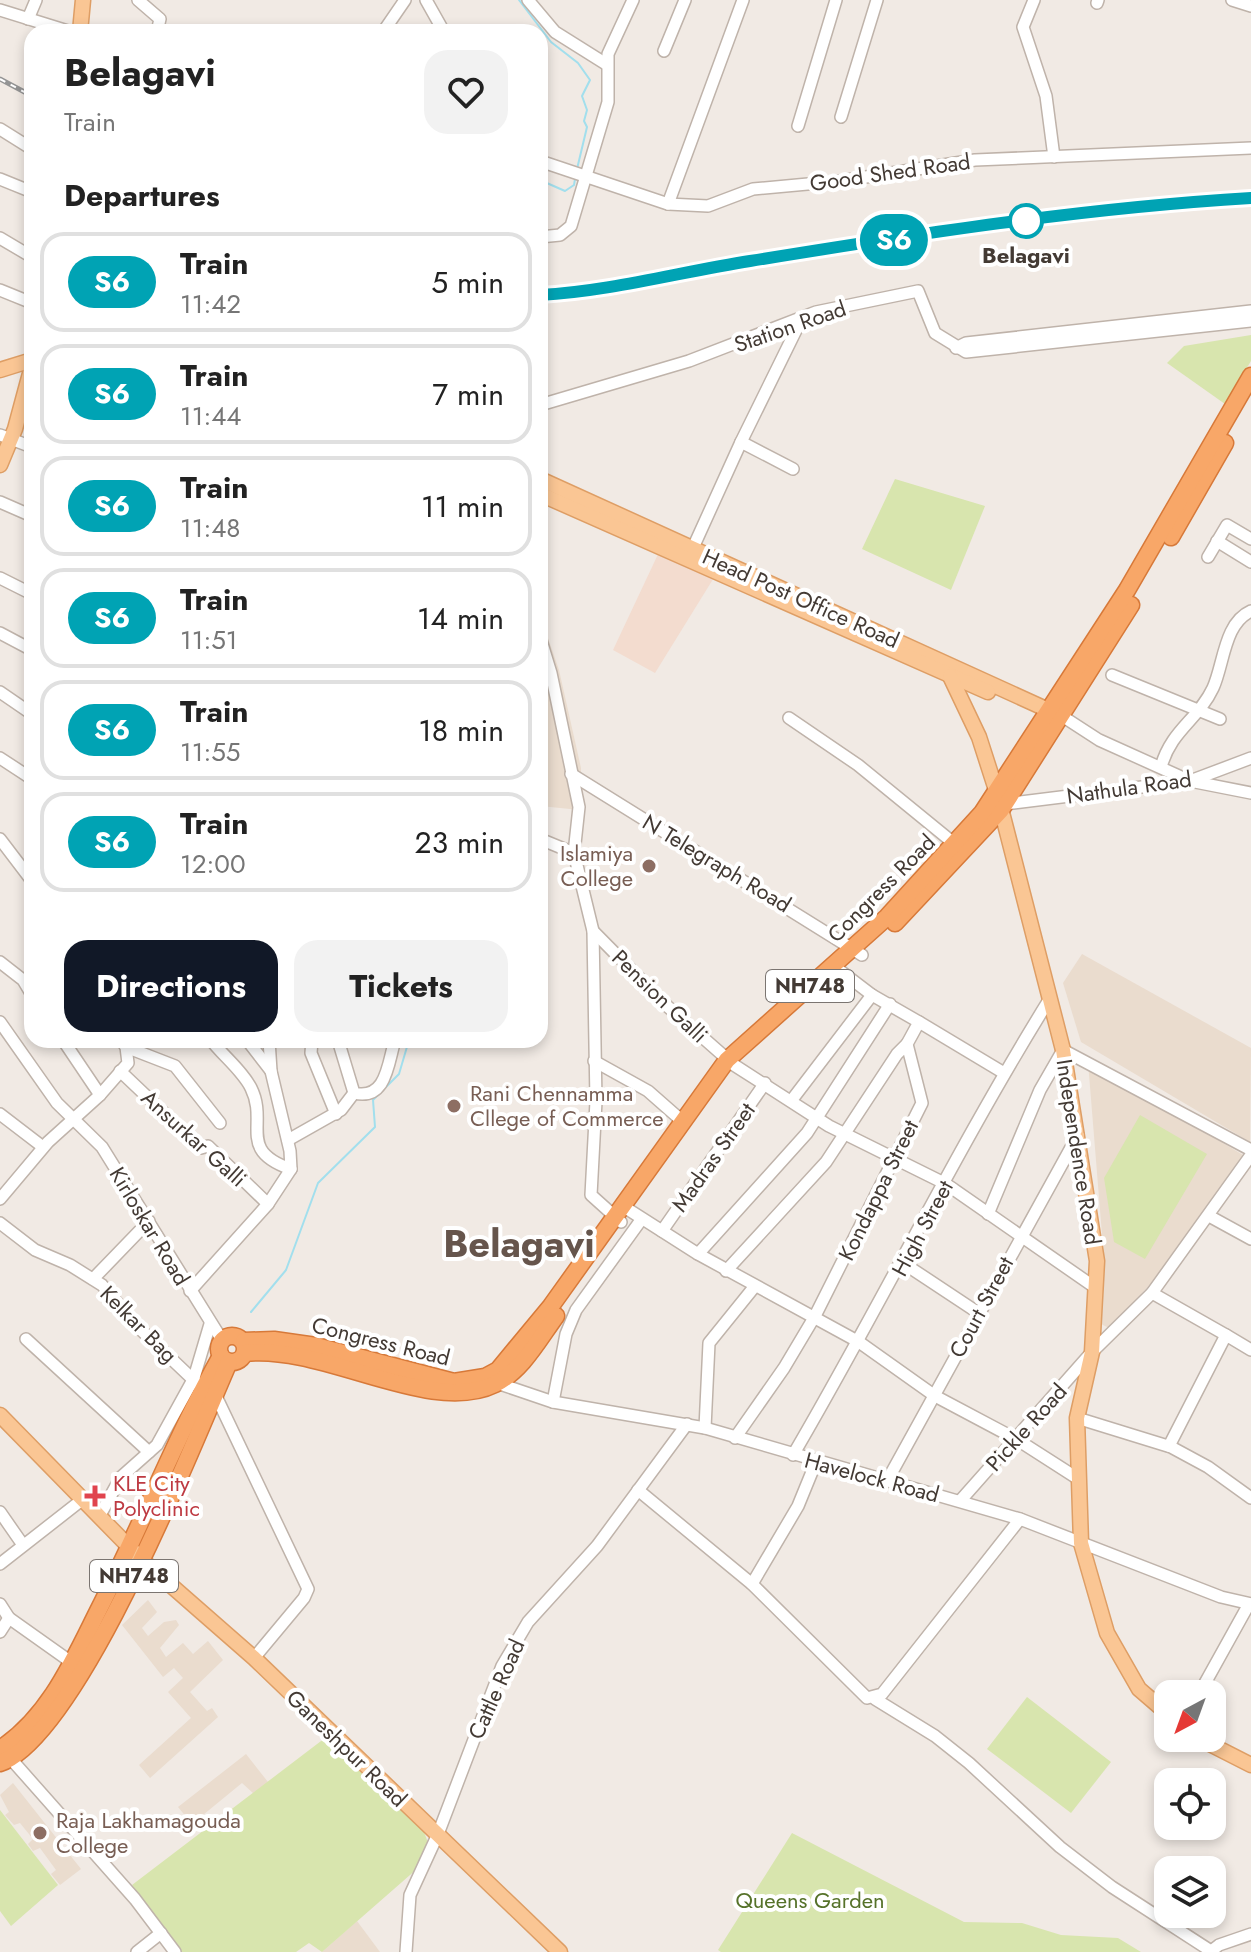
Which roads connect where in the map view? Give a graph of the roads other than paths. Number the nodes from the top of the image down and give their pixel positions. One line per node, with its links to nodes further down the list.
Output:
1 (36, 0): 16 (street)
2 (83, 0): 18 (main road)
3 (138, 0): 19 (street)
4 (405, 0): 20 (street)
5 (426, 0): 21 (street)
6 (528, 0): 23 (street)
7 (633, 0): 23 (street)
8 (685, 0): 22 (street)
9 (743, 0): 34 (street)
10 (836, 0): 25 (street)
11 (877, 0): 24 (street)
12 (1034, 0): 29 (street)
13 (1232, 0): 14 (street)
14 (1251, 6)
15 (0, 10): 16 (street)
16 (28, 19): 17 (street)
17 (47, 24)
18 (78, 24)
19 (159, 24)
20 (388, 24)
21 (440, 24)
22 (664, 51)
23 (606, 64): 31 (street)
24 (841, 117)
25 (798, 126)
26 (0, 129): 27 (street)
27 (24, 144)
28 (1251, 148): 29 (street, Good Shed Road)
29 (1054, 157): 34 (street, Good Shed Road)
30 (548, 164): 31 (street, Good Shed Road)
31 (578, 176): 34 (street, Good Shed Road); 35 (street)
32 (0, 179): 33 (street)
33 (24, 189)
34 (668, 204)
35 (548, 236)
36 (0, 238): 37 (street)
37 (24, 252)
38 (0, 290): 39 (street)
39 (24, 300)
40 (1251, 311): 43 (street)
41 (802, 318): 43 (street, Station Road); 49 (street, Station Road); 51 (street)
42 (1251, 321): 43 (street)
43 (956, 348)
44 (24, 362): 45 (main road)
45 (0, 370)
46 (1251, 376): 75 (highway, Congress Road / NH748)
47 (1251, 396): 75 (highway, Congress Road / NH748)
48 (24, 398): 50 (main road)
49 (548, 403)
50 (6, 436): 52 (main road)
51 (741, 442): 53 (street); 60 (street)
52 (0, 465)
53 (793, 469)
54 (548, 483): 60 (main road, Head Post Office Road)
55 (548, 497): 69 (main road, Head Post Office Road)
56 (0, 502): 57 (street)
57 (24, 512)
58 (1251, 539): 59 (street)
59 (1217, 541): 61 (street); 62 (street)
60 (692, 550): 69 (main road, Head Post Office Road)
61 (1208, 557)
62 (1251, 562)
63 (0, 578): 64 (street)
64 (24, 590)
65 (1251, 611): 74 (street)
66 (0, 633): 67 (street)
67 (24, 646)
68 (548, 663): 82 (street)
69 (936, 664): 71 (main road, Head Post Office Road); 75 (main road, Head Post Office Road)
70 (1112, 675): 74 (street)
71 (950, 676): 75 (main road, Head Post Office Road); 85 (main road, Independence Road)
72 (0, 692): 73 (street)
73 (24, 708)
74 (1198, 710): 77 (street); 80 (street)
75 (1054, 717): 80 (street); 85 (highway, Congress Road / NH748)
76 (789, 718): 88 (street)
77 (1220, 719)
78 (0, 758): 81 (street)
79 (1251, 758): 83 (street, Nathula Road)
80 (1161, 767): 83 (street)
81 (24, 774)
82 (571, 774): 89 (street); 92 (street, N Telegraph Road)
83 (1190, 781): 84 (street); 85 (street, Nathula Road)
84 (1251, 793)
85 (1001, 802): 88 (highway, Congress Road / NH748); 92 (highway, Congress Road / NH748); 97 (main road, Independence Road)
86 (0, 839): 90 (street)
87 (548, 842): 89 (street)
88 (956, 845): 92 (highway, Congress Road / NH748)
89 (574, 853): 91 (street)
90 (24, 870)
91 (593, 931): 112 (street); 113 (street, Pension Galli)
92 (858, 951): 94 (highway, Congress Road / NH748)
93 (0, 962): 95 (street)
94 (838, 968): 96 (street); 113 (highway, Congress Road / NH748)
95 (24, 982)
96 (872, 995): 98 (street); 120 (street)
97 (1049, 1000): 111 (main road, Independence Road); 116 (street, High Street)
98 (890, 1004): 100 (street); 124 (street)
99 (0, 1022): 123 (street, Kirloskar Road)
100 (919, 1022): 101 (street); 116 (street)
101 (907, 1044): 128 (street); 132 (street, Kondappa Street)
102 (68, 1048): 119 (street)
103 (125, 1048): 114 (street)
104 (133, 1048): 126 (street)
105 (218, 1048): 133 (street)
106 (253, 1048): 115 (street)
107 (270, 1048): 115 (street)
108 (311, 1048): 122 (street)
109 (340, 1048): 118 (street)
110 (393, 1048): 118 (street)
111 (1063, 1050): 127 (main road, Independence Road); 131 (street); 137 (street)
112 (594, 1061): 125 (street); 139 (street)
113 (731, 1062): 117 (street, Pension Galli); 125 (highway, Congress Road / NH748); 139 (highway, Congress Road / NH748)
114 (120, 1071): 119 (street); 136 (street, Ansurkar Galli)
115 (271, 1071): 129 (street)
116 (1004, 1073): 134 (street, High Street)
117 (765, 1083): 120 (street, Pension Galli); 142 (street, Madras Street)
118 (354, 1093): 122 (street)
119 (100, 1095): 123 (street)
120 (791, 1101): 124 (street, Pension Galli)
121 (0, 1114): 130 (street)
122 (336, 1114): 129 (street)
123 (71, 1119): 130 (street); 140 (street, Kirloskar Road)
124 (818, 1119): 128 (street, Pension Galli); 145 (street)
125 (681, 1120): 139 (highway, Congress Road / NH748)
126 (220, 1123)
127 (1078, 1135): 143 (street, Court Street); 150 (main road, Independence Road)
128 (846, 1136): 132 (street, Pension Galli); 147 (street)
129 (288, 1140): 133 (street)
130 (43, 1147): 135 (street)
131 (1251, 1152): 138 (street, Pickle Road)
132 (894, 1155): 134 (street, Pension Galli); 154 (street, Kondappa Street)
133 (291, 1169): 136 (street)
134 (946, 1184): 137 (street, Pension Galli); 146 (street, High Street)
135 (0, 1199)
136 (268, 1204): 151 (street)
137 (988, 1214): 143 (street, Pension Galli)
138 (1209, 1216): 144 (street); 152 (street, Pickle Road)
139 (626, 1218): 142 (street); 163 (highway, Congress Road / NH748); 166 (street)
140 (149, 1221): 148 (street); 151 (street, Kirloskar Road)
141 (0, 1223): 148 (street, Kelkar Bag)
142 (662, 1231): 145 (street)
143 (1020, 1236): 150 (street, Pension Galli); 153 (street, Court Street)
144 (1251, 1239)
145 (698, 1254): 147 (street)
146 (903, 1263): 153 (street); 158 (street, High Street)
147 (726, 1271): 149 (street)
148 (93, 1279): 164 (street, Kelkar Bag)
149 (755, 1286): 154 (street); 170 (street)
150 (1093, 1286): 161 (main road, Independence Road)
151 (190, 1291): 155 (street, Kirloskar Road)
152 (1152, 1293): 156 (street); 161 (street, Pickle Road)
153 (977, 1312): 165 (street, Court Street)
154 (815, 1316): 158 (street); 171 (street, Kondappa Street)
155 (210, 1324): 162 (street, Kirloskar Road); 164 (street, Kelkar Bag)
156 (1226, 1335): 160 (street); 173 (street)
157 (26, 1339): 174 (street)
158 (859, 1342): 165 (street); 175 (street, High Street)
159 (244, 1347): 162 (highway); 162 (highway, Congress Road); 163 (highway, Congress Road)
160 (1251, 1350)
161 (1092, 1352): 168 (main road, Independence Road); 172 (street, Pickle Road)
162 (224, 1353): 164 (highway, NH748)
163 (491, 1381): 166 (street, Havelock Road)
164 (204, 1387): 174 (street, Kelkar Bag); 188 (highway, NH748); 195 (street)
165 (935, 1396): 172 (street); 178 (street, Court Street)
166 (553, 1402): 169 (street, Havelock Road)
167 (0, 1415): 181 (main road, Ganeshpur Road)
168 (1077, 1418): 173 (street); 177 (main road, Independence Road)
169 (687, 1424): 170 (street, Havelock Road); 179 (street, Cattle Road)
170 (705, 1428): 171 (street, Havelock Road)
171 (735, 1438): 175 (street, Havelock Road)
172 (1016, 1439): 177 (street); 182 (street, Pickle Road)
173 (1169, 1446): 180 (street)
174 (149, 1452): 184 (street, Kelkar Bag)
175 (793, 1455): 176 (street, Havelock Road)
176 (816, 1462): 178 (street, Havelock Road); 190 (street)
177 (1077, 1478): 186 (main road, Independence Road)
178 (887, 1481): 182 (street, Havelock Road)
179 (638, 1490): 190 (street); 203 (street, Cattle Road)
180 (1251, 1498)
181 (83, 1499): 184 (main road, Ganeshpur Road); 187 (street)
182 (960, 1501): 185 (street, Havelock Road)
183 (0, 1512): 187 (street)
184 (100, 1515): 188 (main road, Ganeshpur Road)
185 (1020, 1519): 186 (street, Havelock Road); 198 (street)
186 (1081, 1543): 192 (street, Havelock Road); 199 (main road, Independence Road)
187 (23, 1545): 189 (street)
188 (136, 1554): 195 (main road, Ganeshpur Road); 196 (highway, NH748); 201 (highway, NH748)
189 (0, 1564)
190 (752, 1584): 198 (street)
191 (0, 1604): 193 (street)
192 (1250, 1604): 197 (street)
193 (9, 1618): 194 (street); 196 (street)
194 (0, 1632)
195 (254, 1658): 203 (main road, Ganeshpur Road)
196 (71, 1662): 201 (highway, NH748)
197 (1207, 1680)
198 (875, 1699): 206 (street)
199 (1154, 1702)
200 (1225, 1752): 202 (main road)
201 (4, 1757): 204 (street)
202 (1251, 1765)
203 (438, 1834): 209 (street, Cattle Road); 210 (main road, Ganeshpur Road)
204 (161, 1933): 207 (street); 208 (street)
205 (1251, 1934): 206 (street)
206 (1211, 1951)
207 (137, 1952)
208 (175, 1952)
209 (406, 1952)
210 (560, 1952)

